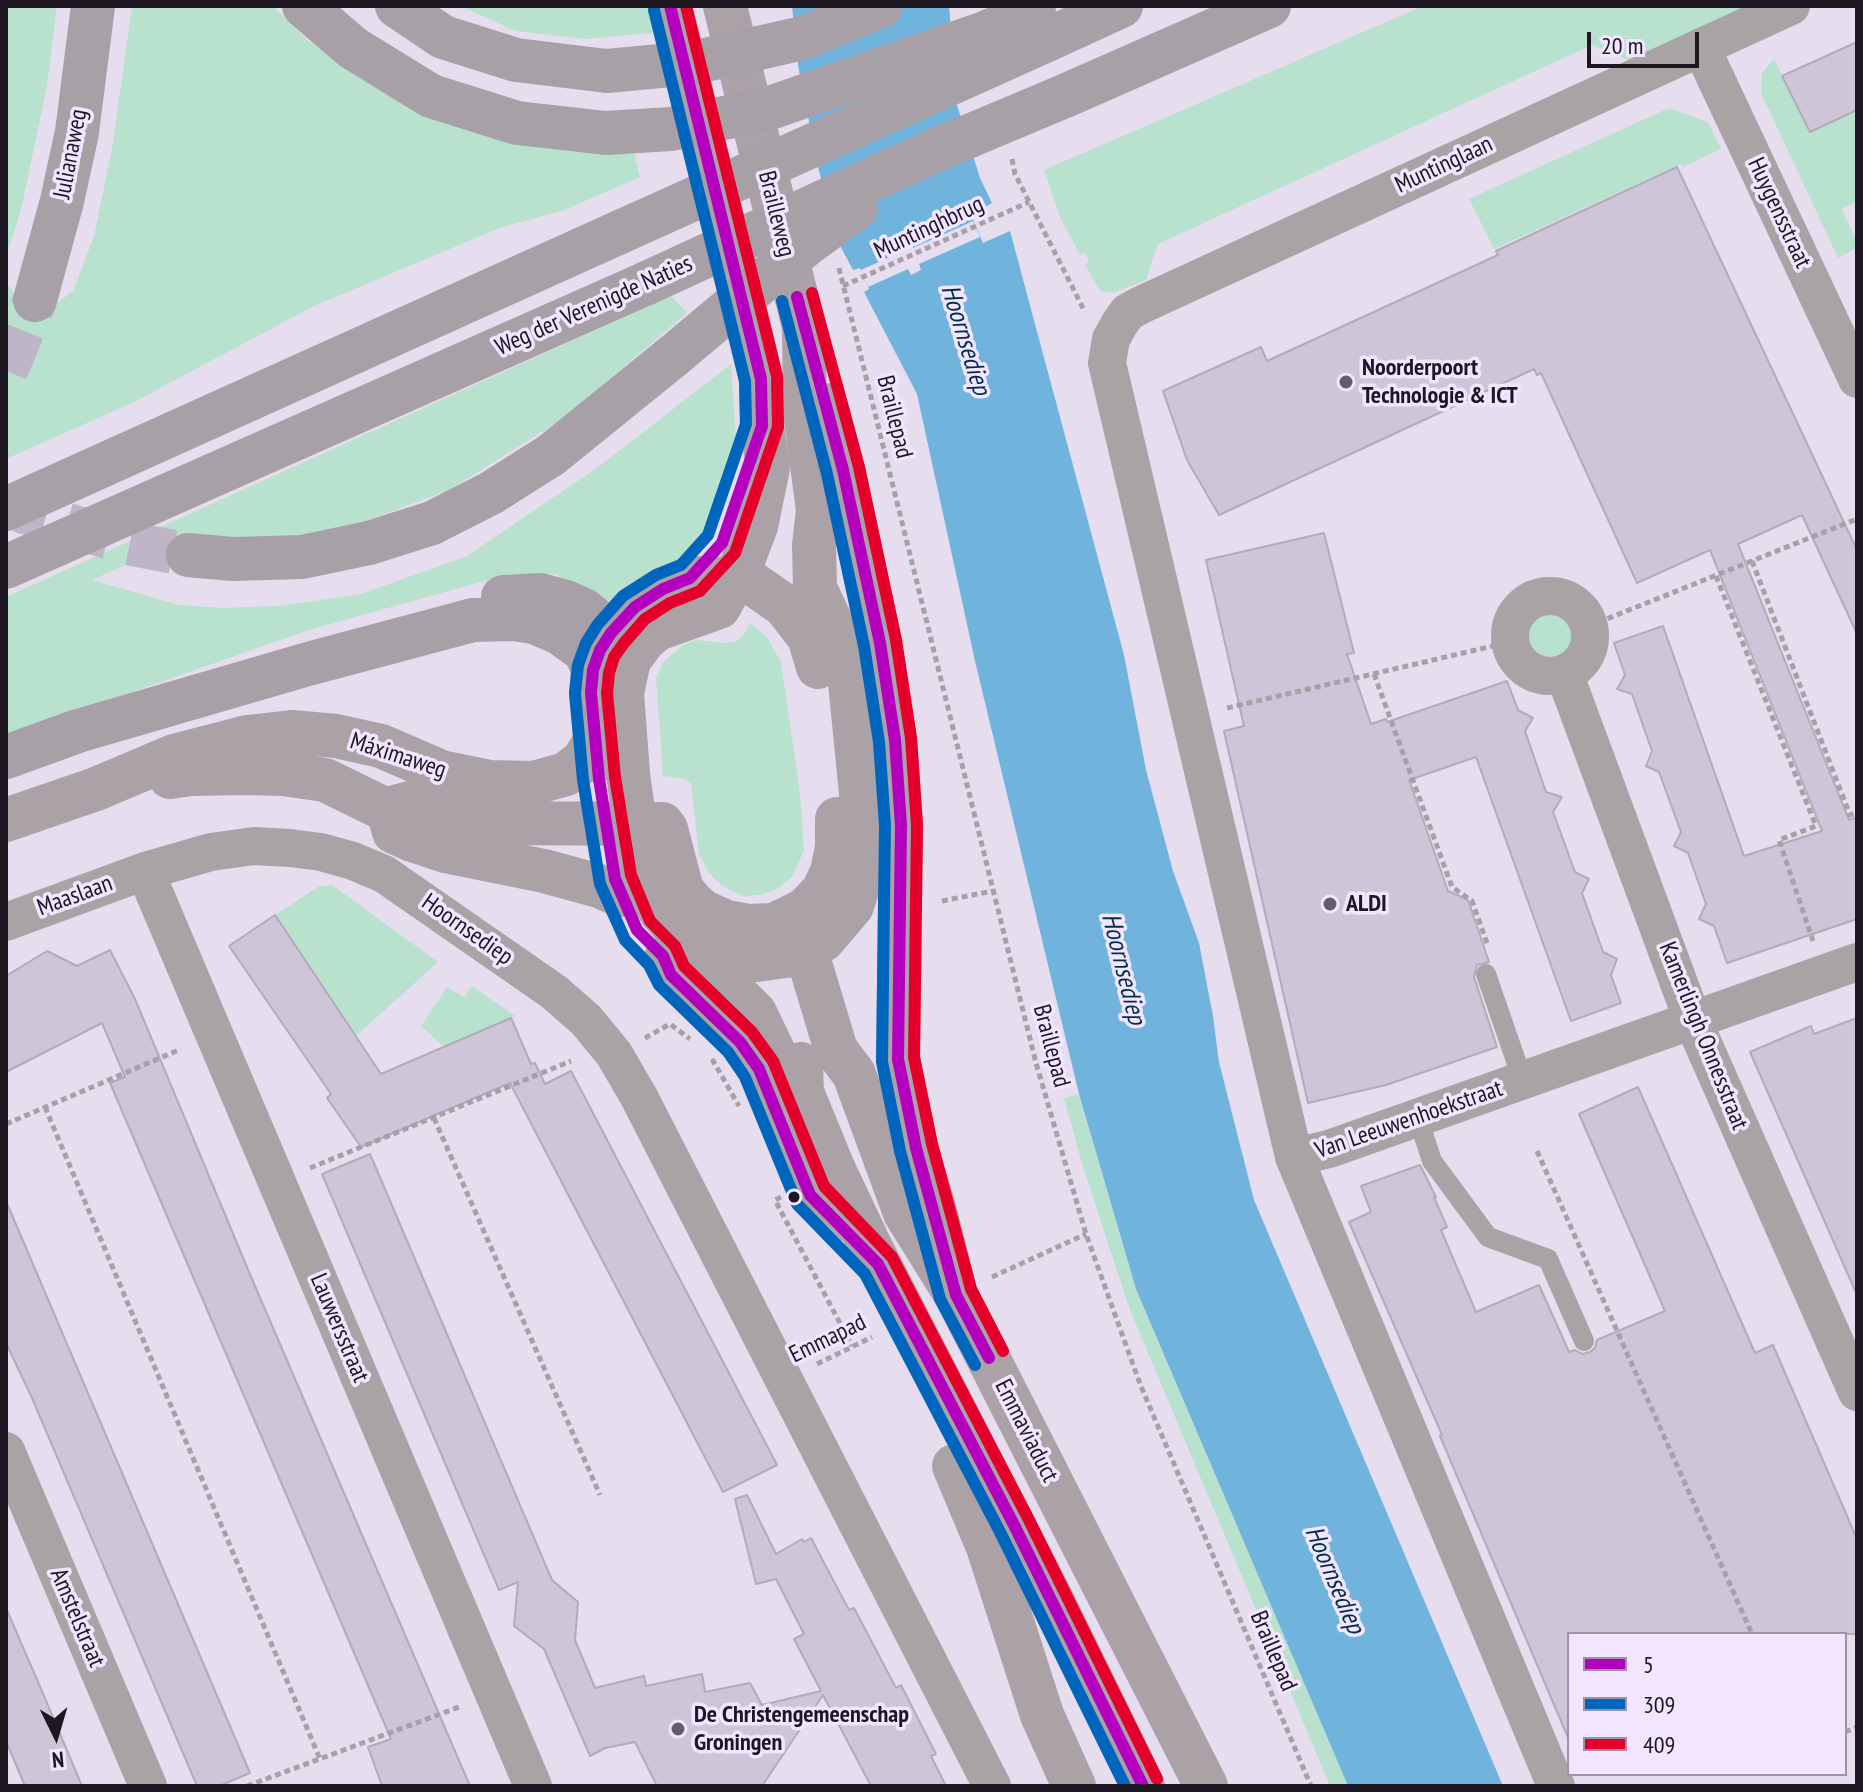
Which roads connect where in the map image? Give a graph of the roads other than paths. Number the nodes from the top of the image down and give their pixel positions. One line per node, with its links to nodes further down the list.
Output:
1 (93, 6): 13 (highway, Julianaweg)
2 (304, 6): 10 (highway, bridge)
3 (397, 6): 6 (highway, bridge)
4 (670, 6): 16 (main road)
5 (725, 6): 14 (main road, Brailleweg)
6 (881, 6)
7 (1269, 6): 12 (highway, Weg der Verenigde Naties, bridge)
8 (1791, 6): 11 (street, Muntinglaan)
9 (1116, 8): 10 (highway)
10 (1041, 26): 17 (highway, bridge)
11 (1701, 47): 15 (street, Huygensstraat); 41 (street, Muntinglaan)
12 (936, 150): 18 (highway, bridge); 19 (highway, Weg der Verenigde Naties, bridge)
13 (35, 300)
14 (804, 327): 22 (main road, Brailleweg); 43 (main road)
15 (1857, 379)
16 (762, 426): 20 (main road); 21 (main road)
17 (6, 509)
18 (188, 555)
19 (6, 567)
20 (690, 578): 21 (main road); 23 (main road)
21 (733, 579): 22 (main road); 23 (main road)
22 (802, 602): 32 (main road)
23 (611, 654): 25 (main road); 26 (highway); 29 (main road)
24 (1564, 673): 24 (street); 37 (street, Kamerlingh Onnesstraat)
25 (595, 741): 27 (main road, Máximaweg); 29 (main road)
26 (6, 757)
27 (96, 789): 28 (main road, Máximaweg); 29 (main road, Máximaweg)
28 (6, 820)
29 (622, 854): 32 (main road, Máximaweg); 33 (main road); 34 (main road)
30 (145, 871): 31 (street, Maaslaan); 50 (street, Lauwersstraat); 51 (street, Hoornsediep)
31 (6, 922)
32 (817, 927): 34 (main road); 43 (main road, Emmaviaduct)
33 (663, 956): 39 (main road); 42 (lane)
34 (757, 960): 39 (main road)
35 (1840, 968): 37 (street, Van Leeuwenhoekstraat)
36 (1486, 974): 38 (lane, Van Leeuwenhoekstraat)
37 (1693, 1021): 38 (street, Van Leeuwenhoekstraat); 45 (street, Kamerlingh Onnesstraat)
38 (1523, 1081): 40 (street, Van Leeuwenhoekstraat)
39 (802, 1092): 42 (main road)
40 (1418, 1118): 41 (street, Van Leeuwenhoekstraat); 44 (lane)
41 (1294, 1157): 54 (street)
42 (878, 1264): 46 (main road)
43 (956, 1295): 48 (main road, Emmaviaduct)
44 (1584, 1341)
45 (1857, 1392)
46 (954, 1412): 52 (main road); 53 (main road)
47 (6, 1451): 49 (street, Amstelstraat)
48 (1205, 1782)
49 (148, 1786)
50 (533, 1786)
51 (992, 1786)
52 (1074, 1786)
53 (1143, 1786)
54 (1556, 1786)

